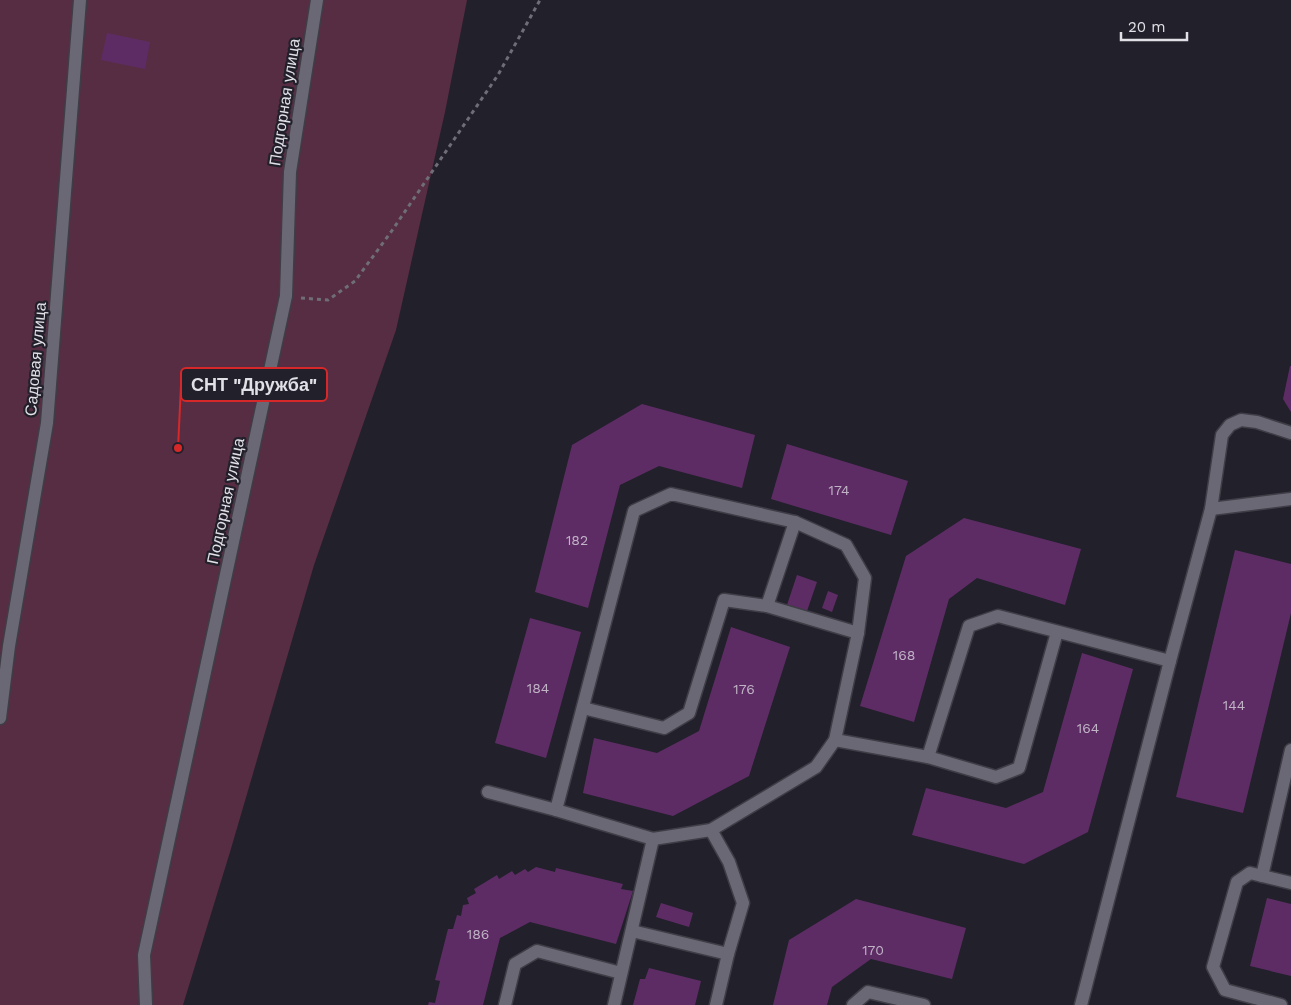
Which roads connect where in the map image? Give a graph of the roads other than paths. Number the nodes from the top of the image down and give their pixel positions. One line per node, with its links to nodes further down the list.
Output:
1 (80, 0): 12 (lane, Садовая улица)
2 (317, 0): 26 (lane, Подгорная улица)
3 (1291, 433): 5 (lane)
4 (1291, 498): 5 (lane)
5 (1211, 509): 10 (lane)
6 (795, 522): 7 (lane); 9 (lane); 11 (lane)
7 (767, 606): 9 (lane); 11 (lane)
8 (1057, 632): 10 (lane); 15 (lane); 15 (lane)
9 (858, 633): 13 (lane)
10 (1170, 661): 32 (lane)
11 (583, 708): 17 (lane)
12 (0, 718)
13 (835, 740): 15 (lane); 18 (lane)
14 (1291, 750): 20 (lane)
15 (928, 757)
16 (488, 792): 17 (lane)
17 (556, 810): 19 (lane)
18 (711, 830): 19 (lane); 23 (lane)
19 (654, 839): 22 (lane)
20 (1262, 876): 21 (lane); 25 (lane)
21 (1291, 883)
22 (632, 931): 23 (lane); 24 (lane)
23 (728, 954): 29 (lane)
24 (621, 973): 27 (lane); 28 (lane)
25 (1240, 1000): 33 (lane)
26 (146, 1005)
27 (505, 1005)
28 (614, 1005)
29 (716, 1005)
30 (853, 1005): 31 (lane)
31 (924, 1005)
32 (1081, 1005)
33 (1281, 1005)

